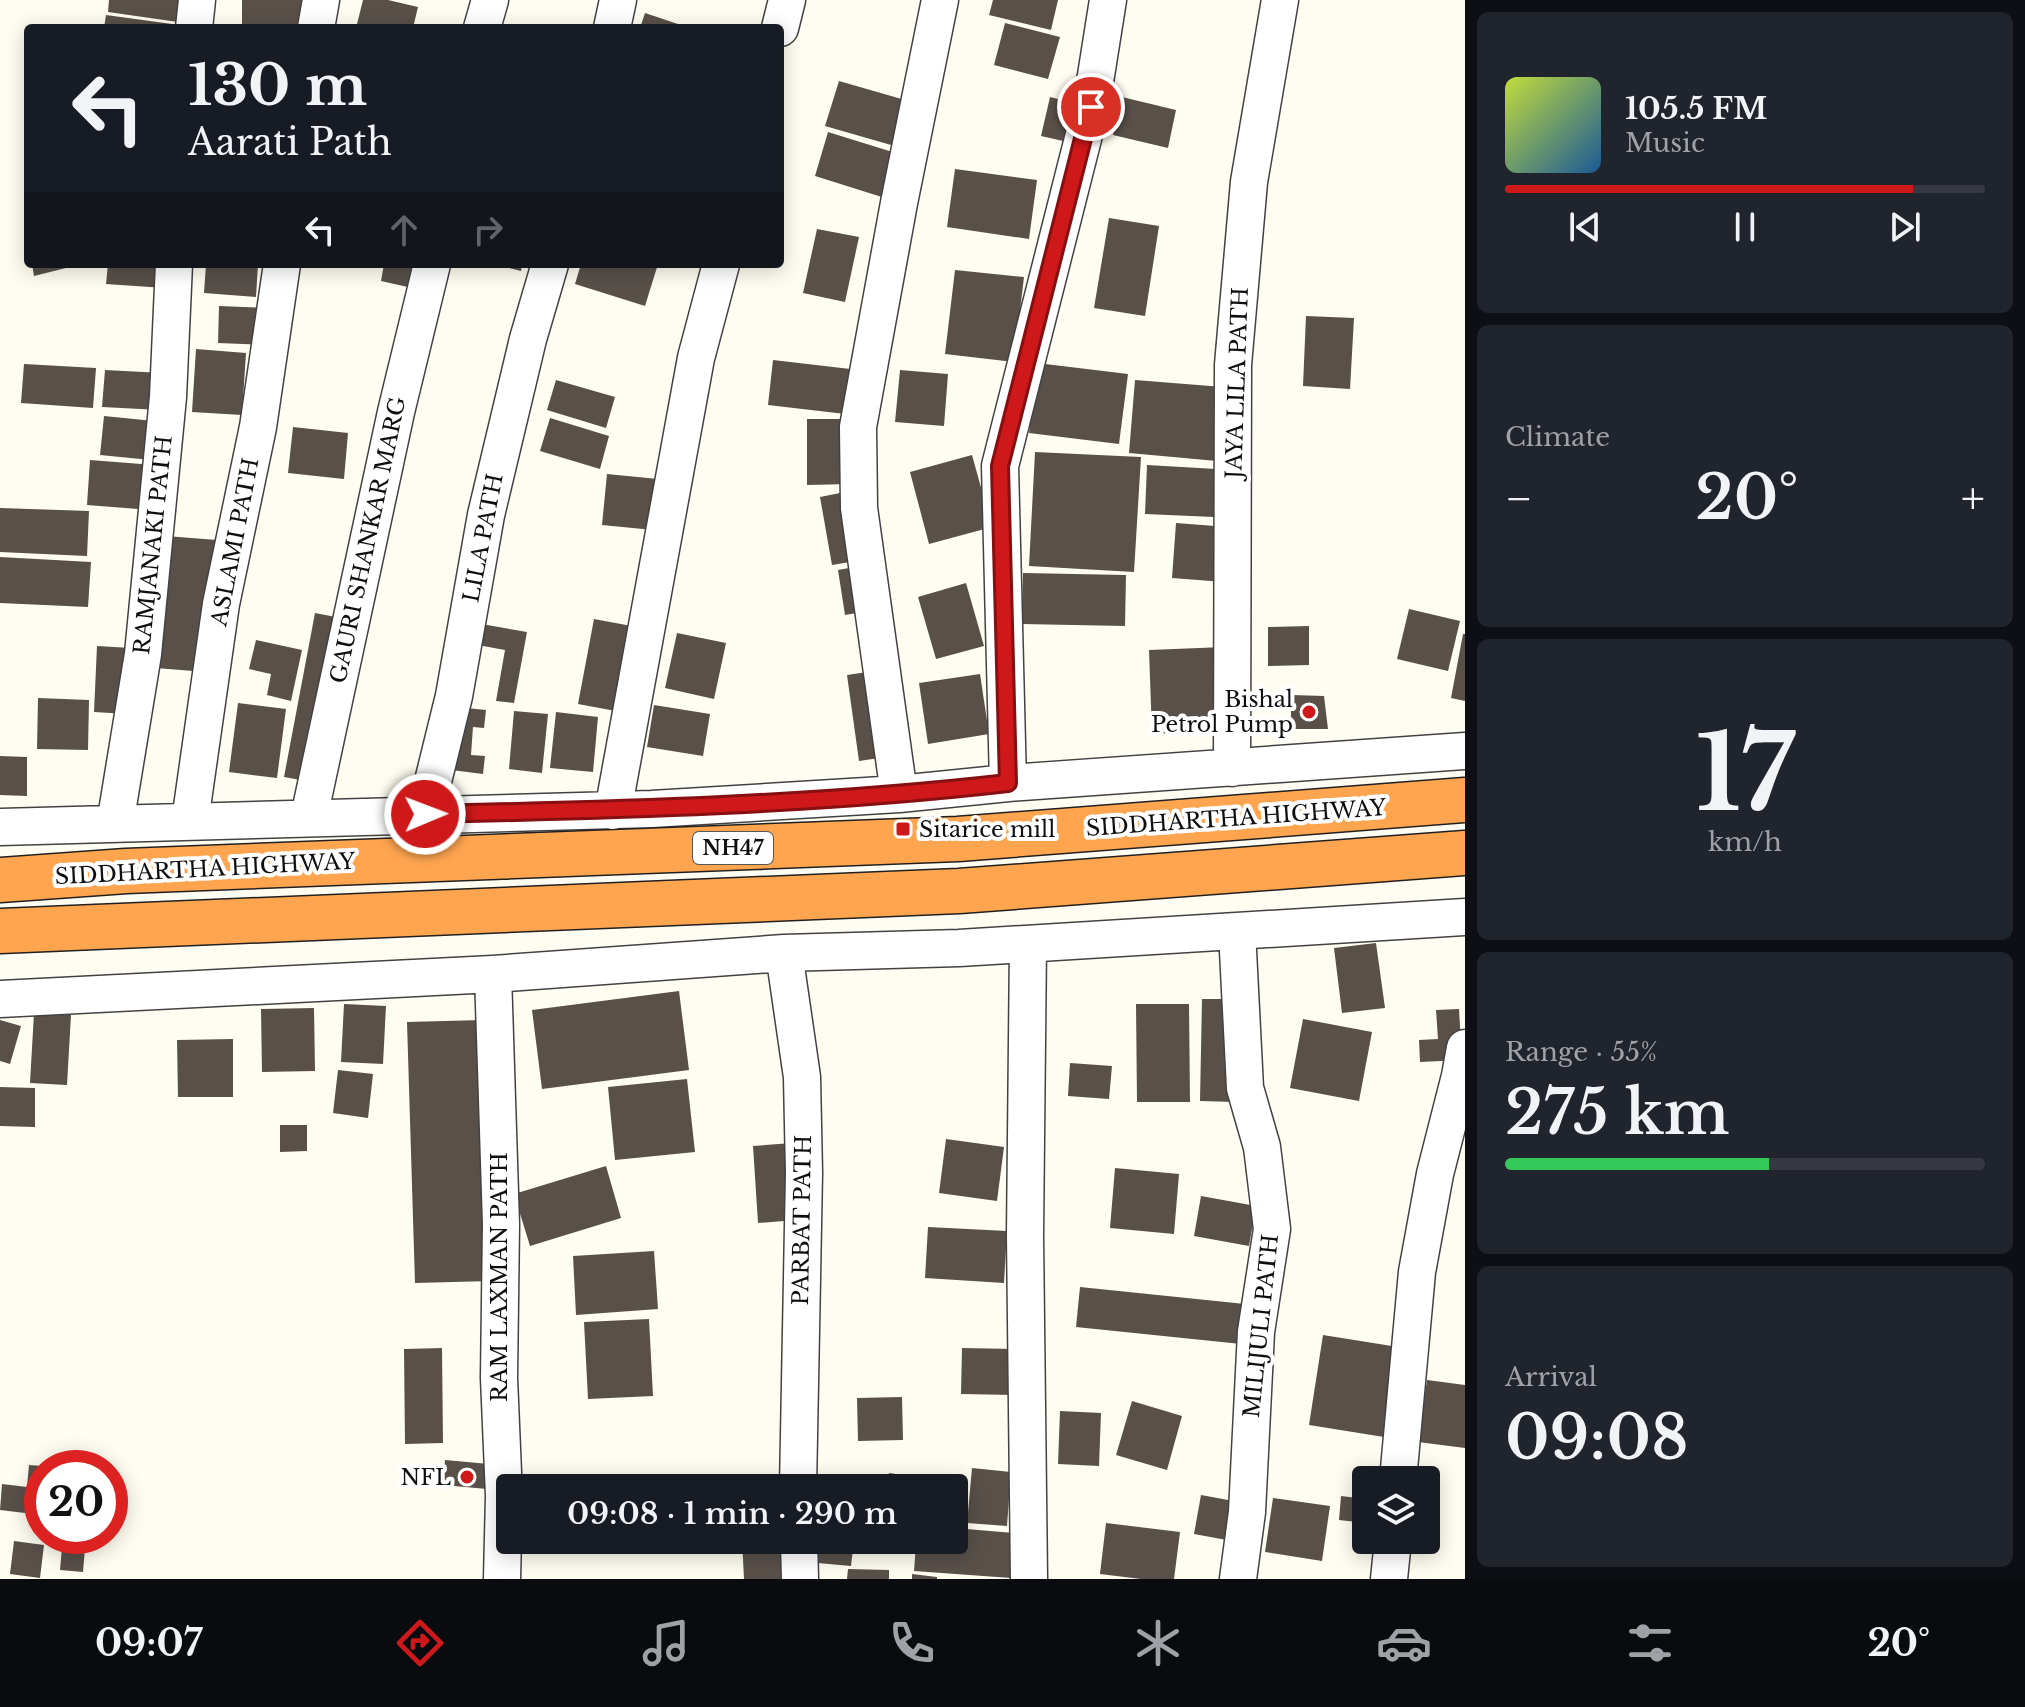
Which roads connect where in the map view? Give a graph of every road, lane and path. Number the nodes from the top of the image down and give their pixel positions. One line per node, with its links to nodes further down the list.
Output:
1 (197, 0): 9 (street)
2 (321, 0): 10 (street)
3 (490, 0): 11 (street)
4 (618, 0): 12 (street)
5 (787, 0): 13 (street)
6 (940, 0): 22 (street)
7 (1108, 0): 21 (street)
8 (1280, 0): 20 (street, JAYA LILA PATH)
9 (194, 24)
10 (317, 24)
11 (483, 24)
12 (613, 24)
13 (781, 24)
14 (174, 268): 28 (street, RAMJANAKI PATH)
15 (281, 268): 27 (street, ASLAMI PATH)
16 (431, 268): 26 (street, GAURI SHANKAR MARG)
17 (549, 268): 25 (street, LILA PATH)
18 (720, 268): 24 (street)
19 (1465, 751): 20 (street)
20 (1232, 768): 21 (street)
21 (1008, 783): 22 (street)
22 (899, 794): 24 (street)
23 (1465, 800): 31 (highway, SIDDHARTHA HIGHWAY / NH47)
24 (613, 811): 25 (street)
25 (425, 814): 26 (street)
26 (309, 817): 27 (street)
27 (190, 821): 28 (street)
28 (115, 824): 29 (street)
29 (0, 827)
30 (1465, 853): 33 (highway)
31 (0, 880)
32 (1465, 917): 34 (street)
33 (0, 931)
34 (1237, 931): 35 (street); 47 (street, MILIJULI PATH)
35 (1028, 944): 36 (street); 46 (street)
36 (784, 953): 37 (street); 41 (street, PARBAT PATH)
37 (493, 974): 38 (street); 44 (street, RAM LAXMAN PATH)
38 (0, 999)
39 (1465, 1048): 40 (street)
40 (1399, 1466)
41 (798, 1474)
42 (799, 1554): 45 (street)
43 (1392, 1554): 48 (street)
44 (502, 1579)
45 (800, 1579)
46 (1029, 1579)
47 (1238, 1579)
48 (1389, 1579)

